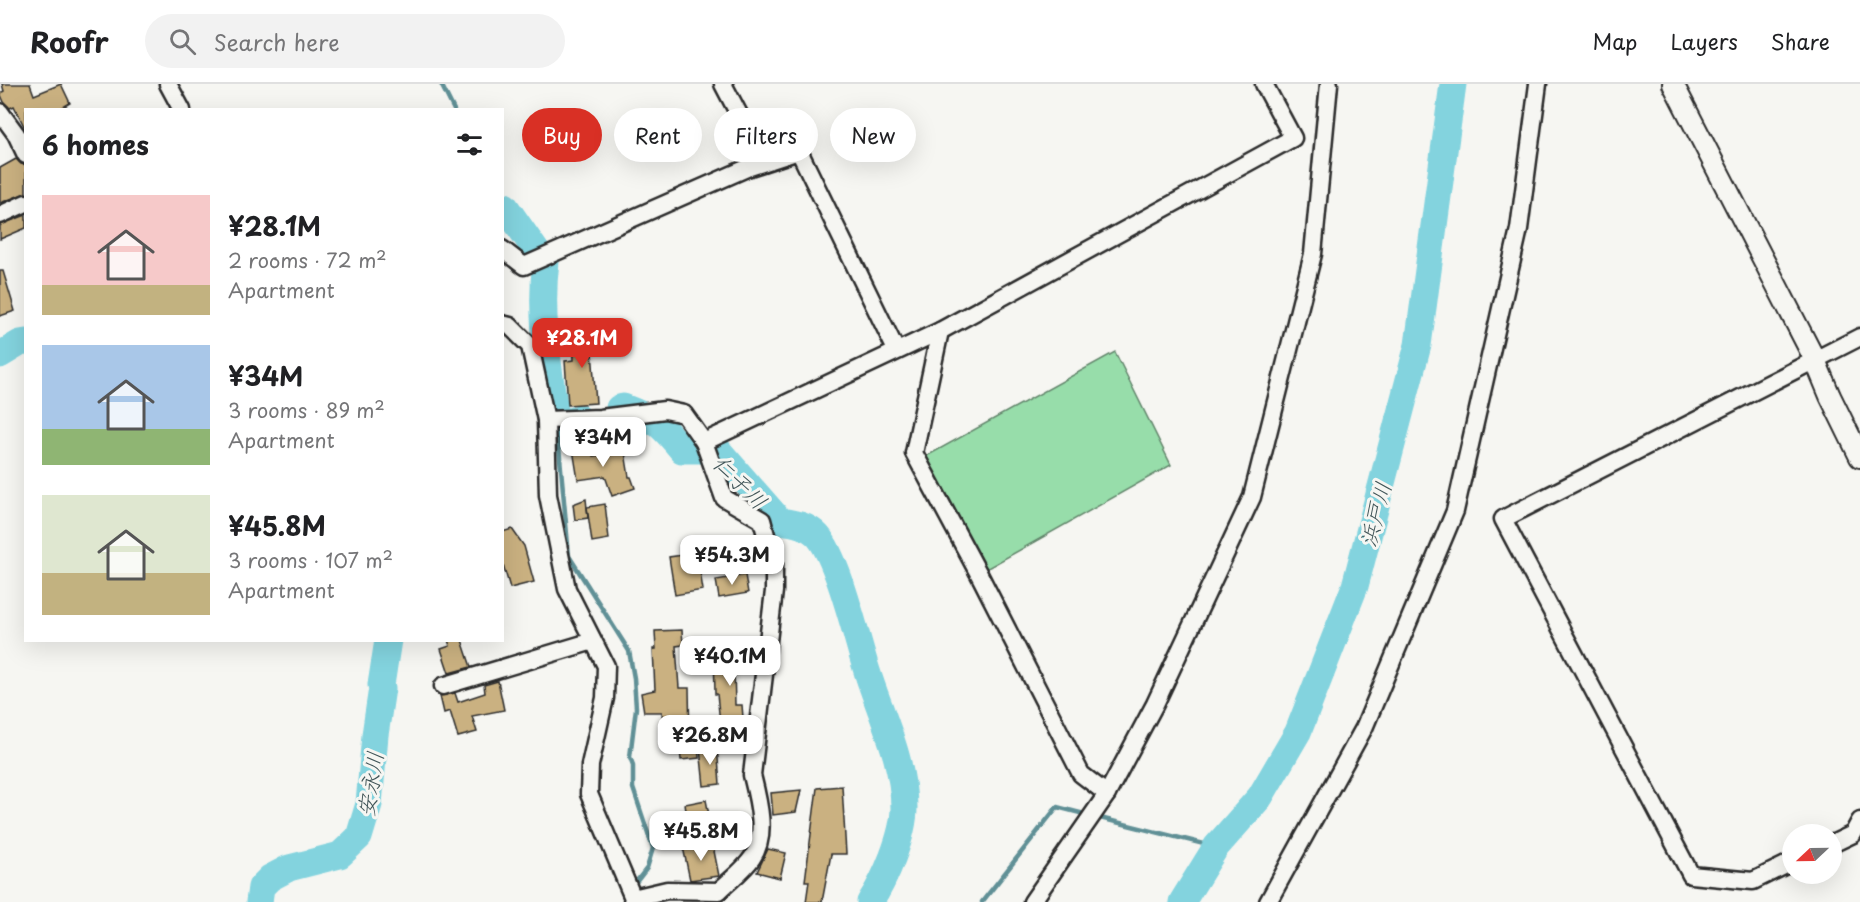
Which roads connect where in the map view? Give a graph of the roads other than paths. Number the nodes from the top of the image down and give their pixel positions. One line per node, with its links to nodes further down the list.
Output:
1 (168, 84): 7 (street)
2 (723, 84): 8 (street)
3 (1264, 84): 17 (street)
4 (1329, 84): 26 (street)
5 (1538, 84): 32 (street)
6 (1673, 84): 20 (street)
7 (181, 108)
8 (736, 108)
9 (0, 112): 10 (street)
10 (24, 151)
11 (764, 162): 15 (street)
12 (804, 162): 19 (street)
13 (24, 204): 14 (street)
14 (0, 215)
15 (504, 251)
16 (504, 324): 21 (street)
17 (940, 332): 19 (street); 26 (street)
18 (1860, 337): 20 (street)
19 (896, 350): 22 (street)
20 (1815, 360): 23 (street); 29 (street)
21 (546, 420): 22 (street); 24 (street)
22 (704, 442): 30 (street)
23 (1860, 457)
24 (593, 641): 25 (street); 30 (street)
25 (443, 686)
26 (1107, 794): 31 (street)
27 (1860, 821): 28 (street)
28 (1842, 839)
29 (1782, 867)
30 (633, 900)
31 (1032, 902)
32 (1269, 902)

